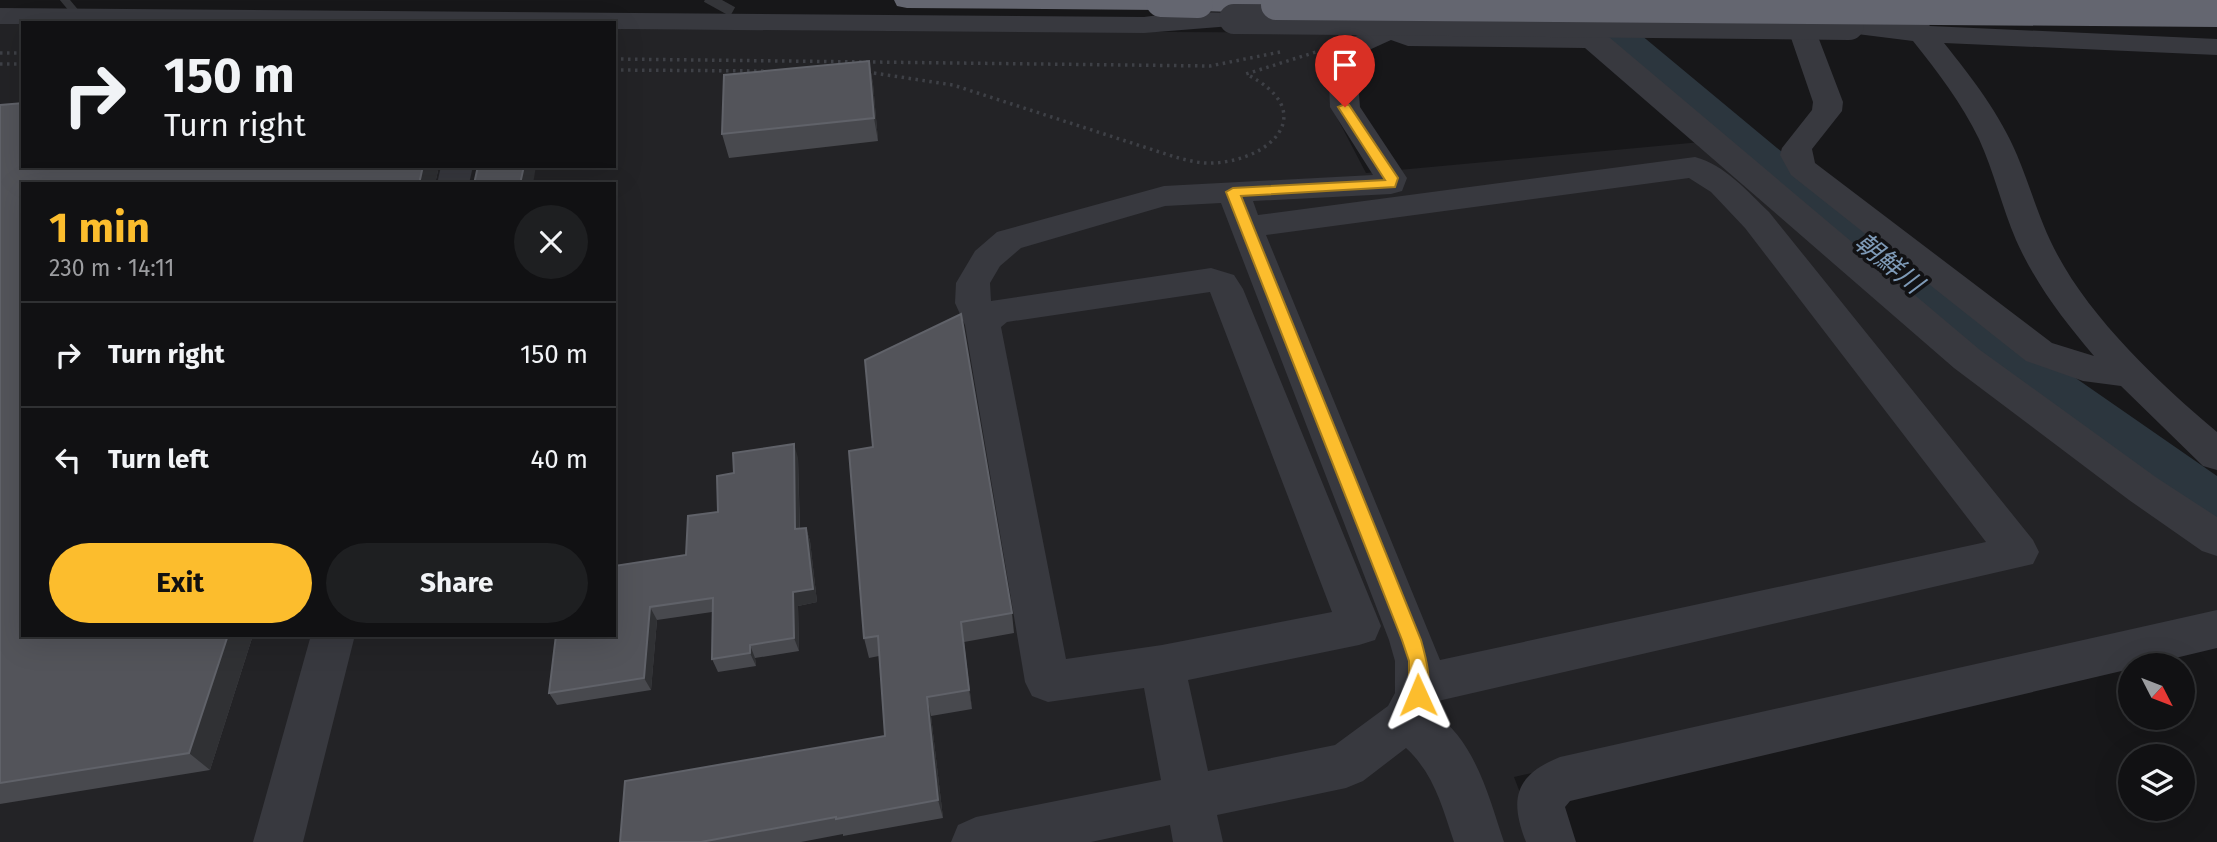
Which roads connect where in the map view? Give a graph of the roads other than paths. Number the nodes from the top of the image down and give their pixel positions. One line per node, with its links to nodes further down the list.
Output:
1 (907, 0): 6 (highway)
2 (1378, 0): 11 (street)
3 (1549, 0): 13 (street)
4 (1791, 0): 17 (street)
5 (1894, 0): 12 (street)
6 (1180, 7): 7 (highway, bridge); 9 (street); 12 (street, bridge)
7 (2013, 10): 8 (highway, bridge); 10 (highway, bridge)
8 (2217, 12)
9 (0, 16)
10 (2217, 21)
11 (1391, 30): 13 (street); 15 (street)
12 (1920, 34): 14 (street); 17 (street)
13 (1592, 40): 19 (street)
14 (2217, 47)
15 (1240, 210): 16 (street); 23 (street); 23 (street)
16 (984, 326): 22 (street); 22 (street)
17 (2130, 373): 18 (street)
18 (2217, 455)
19 (2217, 539)
20 (2217, 629): 28 (street)
21 (332, 637): 25 (street)
22 (1163, 665): 24 (street)
23 (1412, 703): 24 (street); 27 (street)
24 (1193, 820): 26 (street)
25 (278, 842)
26 (976, 842)
27 (1479, 842)
28 (1551, 842)

